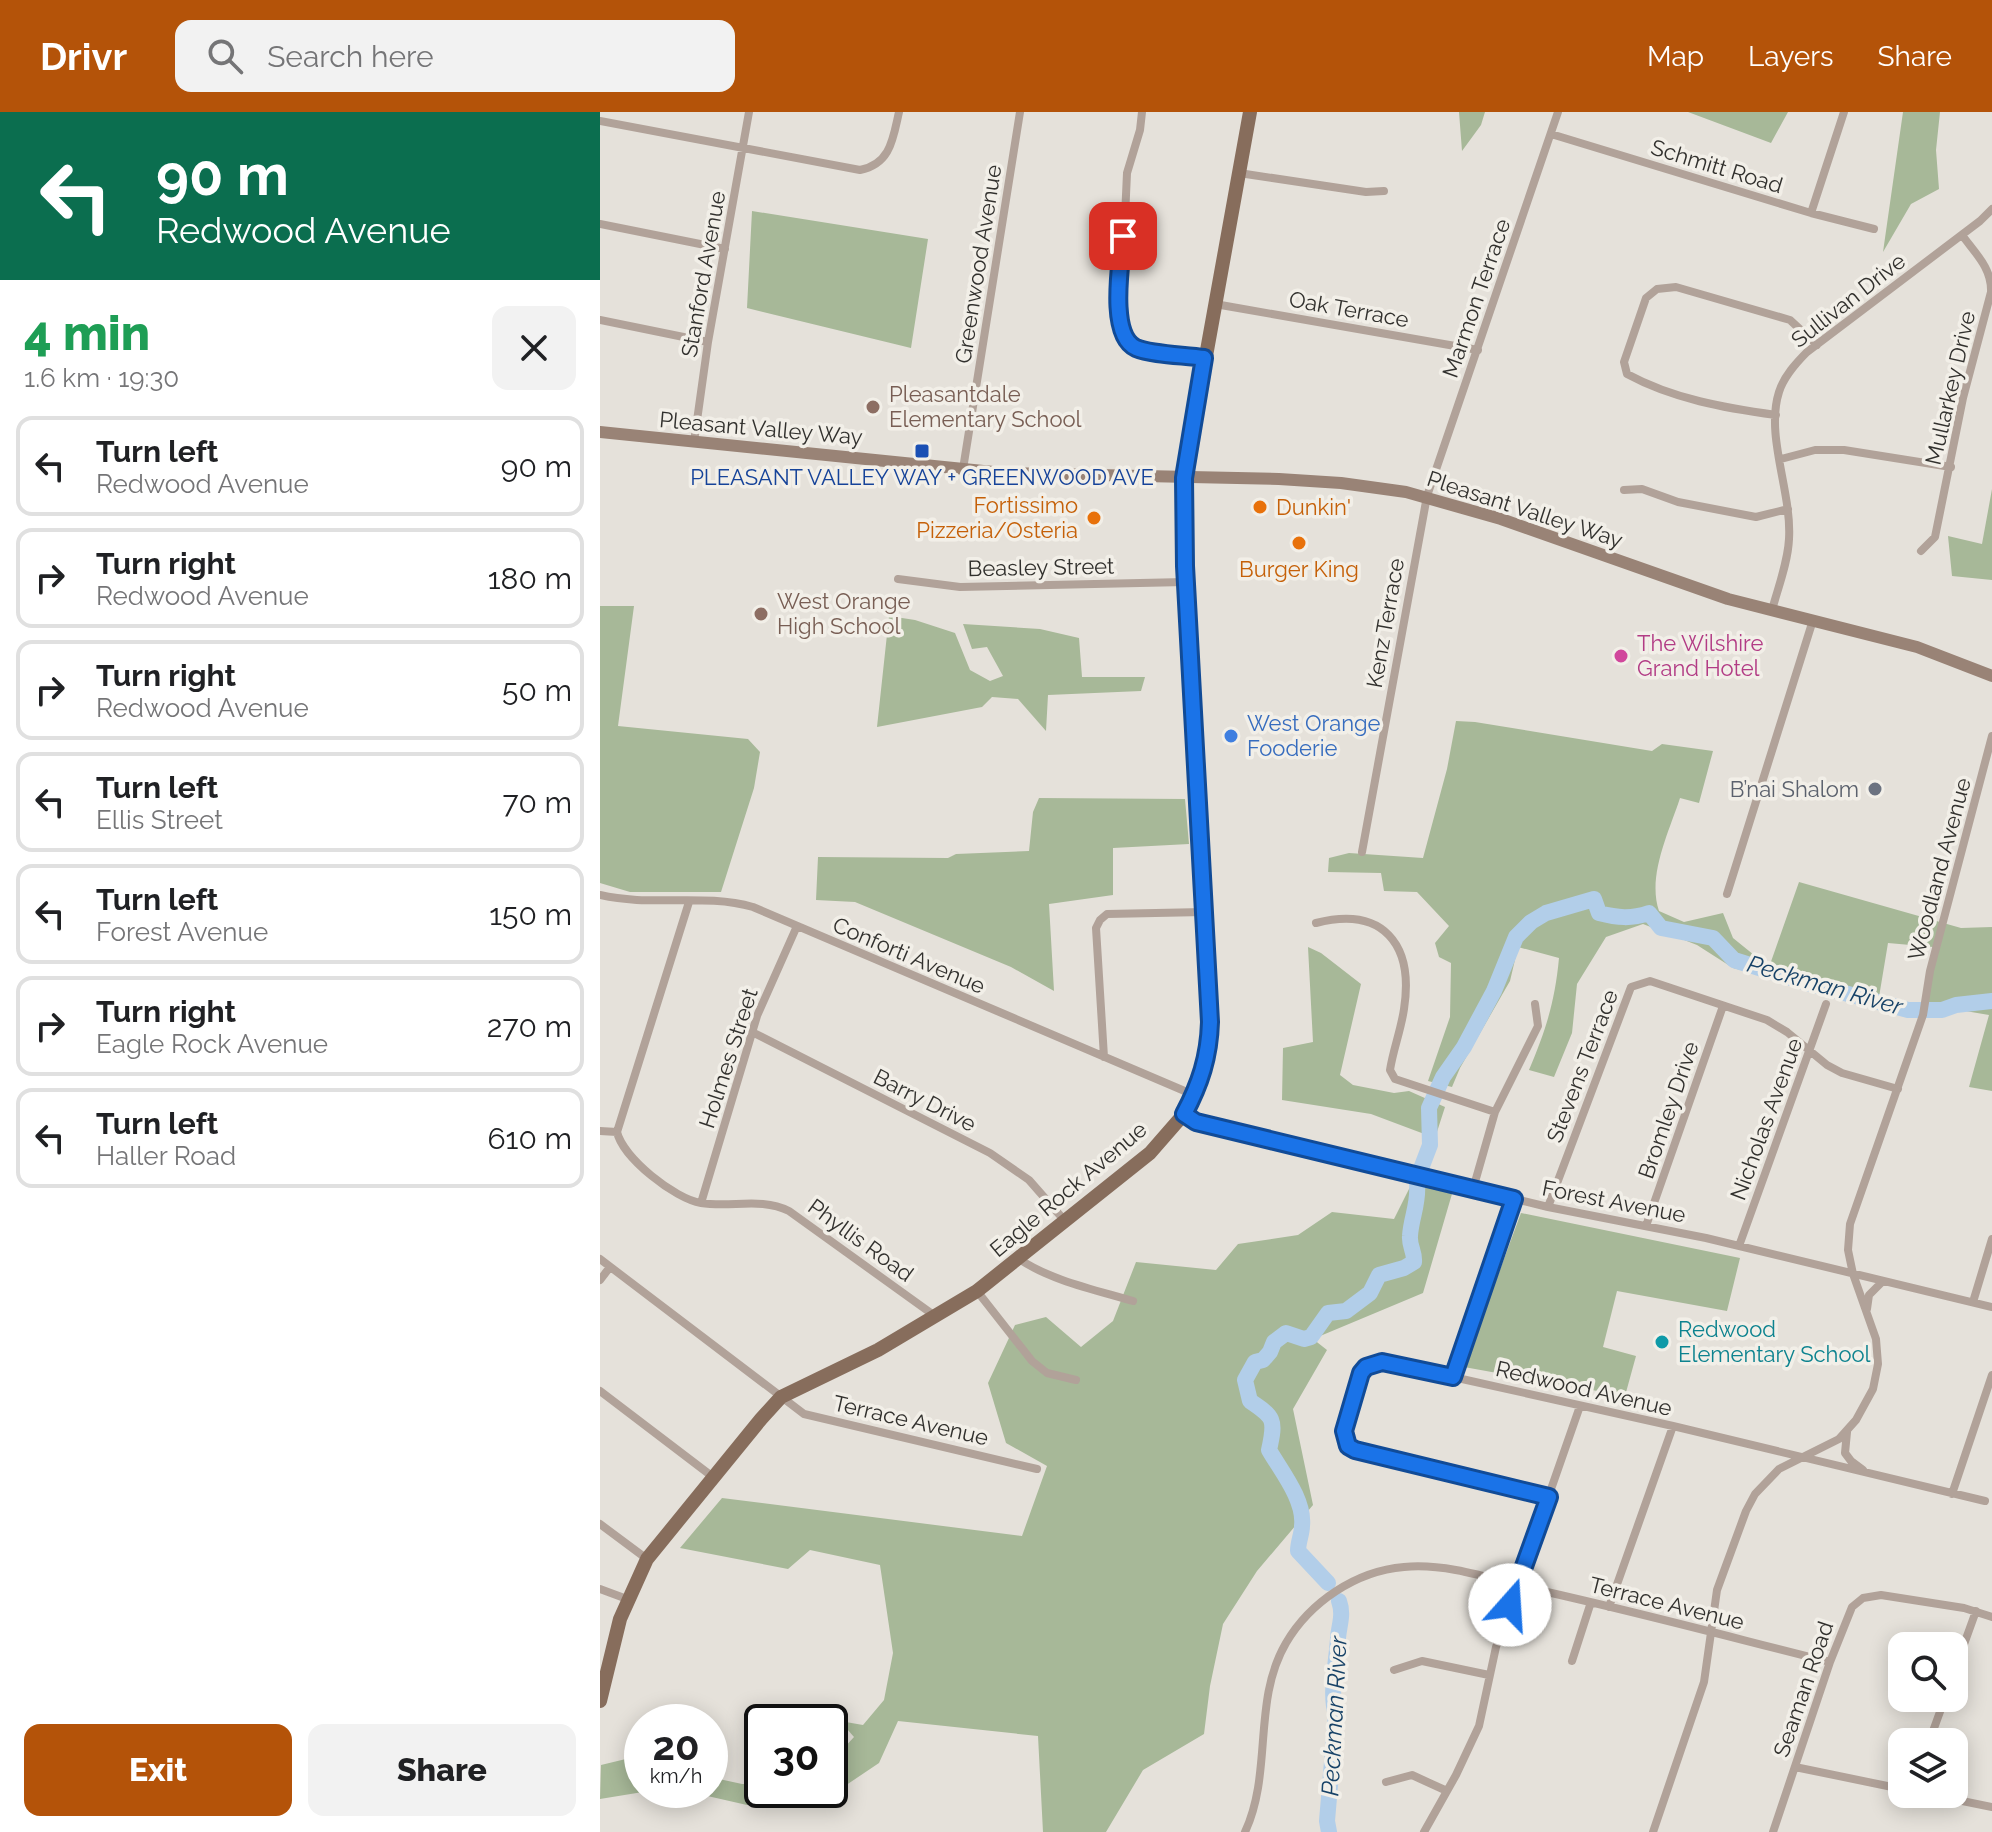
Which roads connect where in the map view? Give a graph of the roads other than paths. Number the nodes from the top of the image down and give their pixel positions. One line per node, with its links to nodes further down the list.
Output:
1 (749, 112): 10 (street, Stanford Avenue)
2 (899, 112): 10 (street)
3 (1020, 112): 30 (street, Greenwood Avenue)
4 (1142, 112): 24 (street)
5 (1250, 112): 11 (main road, Eagle Rock Avenue)
6 (1558, 112): 9 (street, Marmon Terrace)
7 (1844, 112): 14 (street)
8 (600, 121): 10 (street)
9 (1551, 134): 14 (street, Schmitt Road); 23 (street, Marmon Terrace)
10 (743, 149): 18 (street, Stanford Avenue)
11 (1239, 173): 12 (street); 19 (main road, Eagle Rock Avenue)
12 (1384, 191)
13 (1992, 209): 17 (street)
14 (1811, 213): 16 (street, Schmitt Road)
15 (600, 224): 18 (street)
16 (1874, 229)
17 (1962, 235): 22 (street, Sullivan Drive); 29 (street, Mullarkey Drive)
18 (725, 249): 21 (street, Stanford Avenue)
19 (1215, 304): 23 (street, Oak Terrace); 24 (main road, Eagle Rock Avenue)
20 (600, 320): 21 (street)
21 (708, 342): 27 (street, Stanford Avenue)
22 (1817, 345): 25 (street, Sullivan Drive); 25 (street)
23 (1478, 350): 33 (street, Marmon Terrace)
24 (1204, 358): 31 (main road, Eagle Rock Avenue)
25 (1776, 415): 28 (street, Sullivan Drive)
26 (600, 432): 27 (main road, Pleasant Valley Way)
27 (694, 442): 30 (main road, Pleasant Valley Way)
28 (1781, 459): 29 (street); 34 (street, Sullivan Drive)
29 (1951, 467): 35 (street, Mullarkey Drive)
30 (963, 469): 31 (main road, Pleasant Valley Way)
31 (1184, 478): 33 (main road, Pleasant Valley Way); 37 (main road, Eagle Rock Avenue)
32 (1624, 490): 34 (street)
33 (1427, 496): 38 (main road, Pleasant Valley Way); 42 (street, Kenz Terrace)
34 (1788, 509): 38 (street, Sullivan Drive)
35 (1921, 551)
36 (898, 579): 37 (street, Beasley Street)
37 (1185, 582): 46 (main road, Eagle Rock Avenue)
38 (1772, 610): 39 (main road, Pleasant Valley Way)
39 (1813, 620): 40 (main road, Pleasant Valley Way); 43 (street)
40 (1992, 676)
41 (1992, 736): 55 (street, Woodland Avenue)
42 (1362, 852)
43 (1727, 894)
44 (600, 895): 45 (street, Conforti Avenue)
45 (689, 902): 48 (street, Conforti Avenue); 60 (street)
46 (1204, 912): 54 (street); 56 (main road, Eagle Rock Avenue)
47 (1316, 923): 57 (street)
48 (797, 926): 52 (street, Holmes Street); 54 (street, Conforti Avenue)
49 (1535, 1004): 57 (street)
50 (1826, 1004): 53 (street, Nicholas Avenue)
51 (1723, 1006): 53 (street, Stevens Terrace); 64 (street, Stevens Terrace); 66 (street, Bromley Drive)
52 (752, 1032): 63 (street, Holmes Street); 65 (street, Barry Drive)
53 (1809, 1051): 55 (street, Stevens Terrace); 68 (street, Nicholas Avenue)
54 (1104, 1057): 56 (street, Conforti Avenue)
55 (1898, 1089): 72 (street, Woodland Avenue)
56 (1194, 1095): 58 (main road, Eagle Rock Avenue)
57 (1495, 1112): 61 (street)
58 (1184, 1114): 61 (street, Forest Avenue); 65 (main road, Eagle Rock Avenue)
59 (600, 1131): 60 (street)
60 (617, 1132): 63 (street, Phyllis Road)
61 (1473, 1189): 62 (street, Forest Avenue)
62 (1514, 1199): 64 (street, Forest Avenue); 82 (street)
63 (701, 1203): 80 (street, Phyllis Road)
64 (1548, 1207): 66 (street, Forest Avenue)
65 (1065, 1221): 70 (main road, Eagle Rock Avenue)
66 (1646, 1226): 68 (street, Forest Avenue)
67 (1992, 1239): 77 (street)
68 (1739, 1246): 72 (street, Forest Avenue)
69 (600, 1259): 71 (street, Terrace Avenue)
70 (1019, 1259): 75 (main road, Eagle Rock Avenue); 76 (street)
71 (610, 1267): 73 (street); 85 (street, Terrace Avenue)
72 (1853, 1274): 74 (street, Forest Avenue); 79 (street, Woodland Avenue)
73 (600, 1280)
74 (1884, 1281): 77 (street, Forest Avenue); 79 (street)
75 (977, 1291): 80 (main road, Eagle Rock Avenue); 83 (street)
76 (1133, 1301)
77 (1973, 1302): 78 (street, Forest Avenue)
78 (1992, 1307)
79 (1867, 1310): 88 (street, Woodland Avenue)
80 (935, 1316): 85 (main road, Eagle Rock Avenue)
81 (1992, 1375): 93 (street)
82 (1453, 1377): 86 (street, Redwood Avenue); 94 (street, Redwood Avenue)
83 (1076, 1380)
84 (600, 1391): 92 (street)
85 (781, 1397): 90 (street, Terrace Avenue); 92 (main road, Eagle Rock Avenue)
86 (1580, 1406): 87 (street, Redwood Avenue); 94 (street)
87 (1673, 1426): 89 (street, Redwood Avenue); 102 (street)
88 (1848, 1429): 89 (street, Woodland Avenue); 91 (street)
89 (1801, 1458): 91 (street, Redwood Avenue); 105 (street, Woodland Avenue)
90 (1037, 1469)
91 (1867, 1472): 93 (street, Redwood Avenue)
92 (713, 1477): 97 (main road, Eagle Rock Avenue)
93 (1952, 1494): 95 (street, Redwood Avenue)
94 (1549, 1497): 98 (street)
95 (1985, 1501)
96 (600, 1524): 97 (street)
97 (647, 1559): 100 (main road, Eagle Rock Avenue)
98 (1517, 1585): 101 (street, Terrace Avenue); 111 (street); 119 (street, Terrace Avenue)
99 (600, 1589): 100 (street)
100 (627, 1599): 110 (main road, Eagle Rock Avenue)
101 (1591, 1602): 102 (street, Terrace Avenue); 107 (street)
102 (1609, 1607): 105 (street, Terrace Avenue)
103 (1976, 1611): 104 (street, Seaman Road); 106 (street); 108 (street, Seaman Road)
104 (1992, 1617)
105 (1710, 1632): 108 (street, Terrace Avenue); 121 (street, Woodland Avenue)
106 (1968, 1633)
107 (1572, 1661)
108 (1830, 1662): 113 (street, Seaman Road)
109 (1394, 1670): 111 (street)
110 (603, 1671): 112 (main road, Eagle Rock Avenue)
111 (1489, 1675): 116 (street)
112 (600, 1701)
113 (1795, 1767): 115 (street); 122 (street, Seaman Road)
114 (1386, 1782): 116 (street)
115 (1888, 1786)
116 (1447, 1791): 120 (street)
117 (1968, 1802): 118 (street)
118 (1992, 1807)
119 (1245, 1832)
120 (1424, 1832)
121 (1653, 1832)
122 (1773, 1832)

